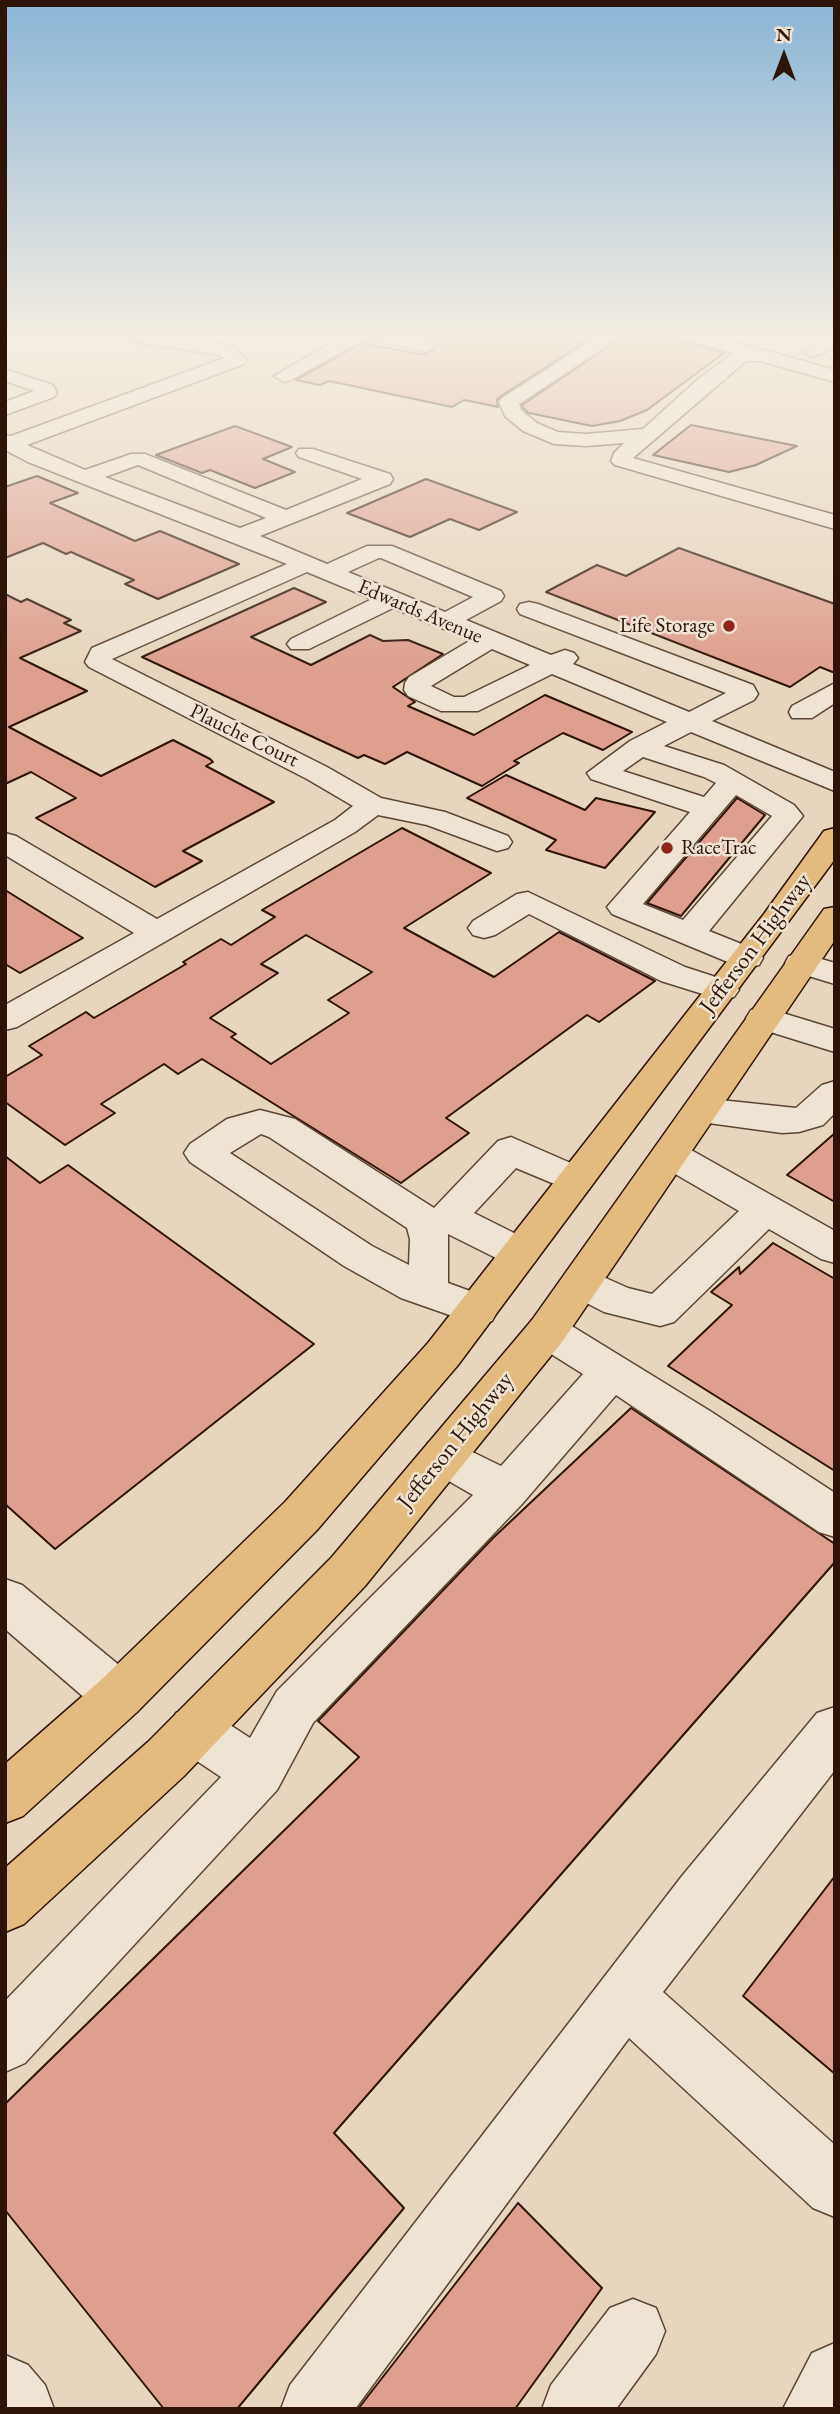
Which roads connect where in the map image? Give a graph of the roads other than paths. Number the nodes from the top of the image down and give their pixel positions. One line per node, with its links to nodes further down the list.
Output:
1 (13, 446): 4 (street, Edwards Avenue)
2 (634, 446): 8 (street)
3 (306, 453): 7 (street)
4 (36, 458): 5 (street); 6 (street, Edwards Avenue)
5 (5, 469)
6 (85, 477): 7 (street); 9 (street, Edwards Avenue)
7 (287, 518): 9 (street)
8 (835, 522)
9 (240, 537): 10 (street, Edwards Avenue)
10 (316, 568): 11 (street, Edwards Avenue); 13 (street); 24 (street, Plauche Court)
11 (390, 600): 13 (street, Edwards Avenue); 16 (street)
12 (529, 609): 14 (street)
13 (444, 622): 15 (street, Edwards Avenue)
14 (603, 637): 17 (street); 20 (street)
15 (488, 641): 17 (street, Edwards Avenue); 17 (street)
16 (300, 644)
17 (549, 666): 20 (street, Edwards Avenue)
18 (835, 691): 19 (street)
19 (802, 712)
20 (690, 724): 21 (street); 23 (street, Edwards Avenue)
21 (640, 747): 22 (street); 25 (street)
22 (733, 781): 25 (street); 32 (street)
23 (835, 782)
24 (372, 805): 28 (street); 31 (street)
25 (709, 808): 32 (street)
26 (835, 837): 33 (main road, Jefferson Highway)
27 (5, 842): 31 (street)
28 (497, 842)
29 (835, 916): 34 (main road, Jefferson Highway)
30 (484, 928): 35 (street)
31 (156, 933): 37 (street)
32 (689, 934): 33 (street)
33 (747, 958): 35 (main road, Jefferson Highway)
34 (818, 969): 36 (main road, Jefferson Highway)
35 (722, 990): 42 (main road, Jefferson Highway)
36 (763, 1018): 38 (street); 40 (main road, Jefferson Highway)
37 (5, 1019)
38 (835, 1041)
39 (835, 1093): 40 (street)
40 (701, 1111): 41 (main road, Jefferson Highway)
41 (671, 1155): 43 (street); 46 (main road, Jefferson Highway)
42 (576, 1180): 45 (main road, Jefferson Highway); 45 (street)
43 (764, 1210): 44 (street); 46 (street)
44 (835, 1249)
45 (520, 1253): 48 (main road, Jefferson Highway)
46 (581, 1282): 49 (main road, Jefferson Highway)
47 (427, 1291): 47 (street); 48 (street)
48 (478, 1310): 55 (main road, Jefferson Highway)
49 (547, 1331): 50 (street); 51 (main road, Jefferson Highway)
50 (611, 1371): 52 (street); 53 (street)
51 (444, 1456): 52 (street); 56 (main road, Jefferson Highway)
52 (506, 1491): 58 (street)
53 (835, 1518)
54 (8, 1606): 55 (street)
55 (119, 1696): 59 (main road, Jefferson Highway)
56 (194, 1730): 58 (street); 60 (main road, Jefferson Highway)
57 (835, 1730): 61 (street)
58 (259, 1773): 62 (street)
59 (5, 1798)
60 (5, 1905)
61 (624, 1995): 63 (street); 68 (street)
62 (5, 2043)
63 (835, 2186)
64 (633, 2331): 69 (street)
65 (835, 2376): 70 (street)
66 (5, 2388): 67 (street)
67 (21, 2409)
68 (314, 2409)
69 (575, 2409)
70 (816, 2409)

